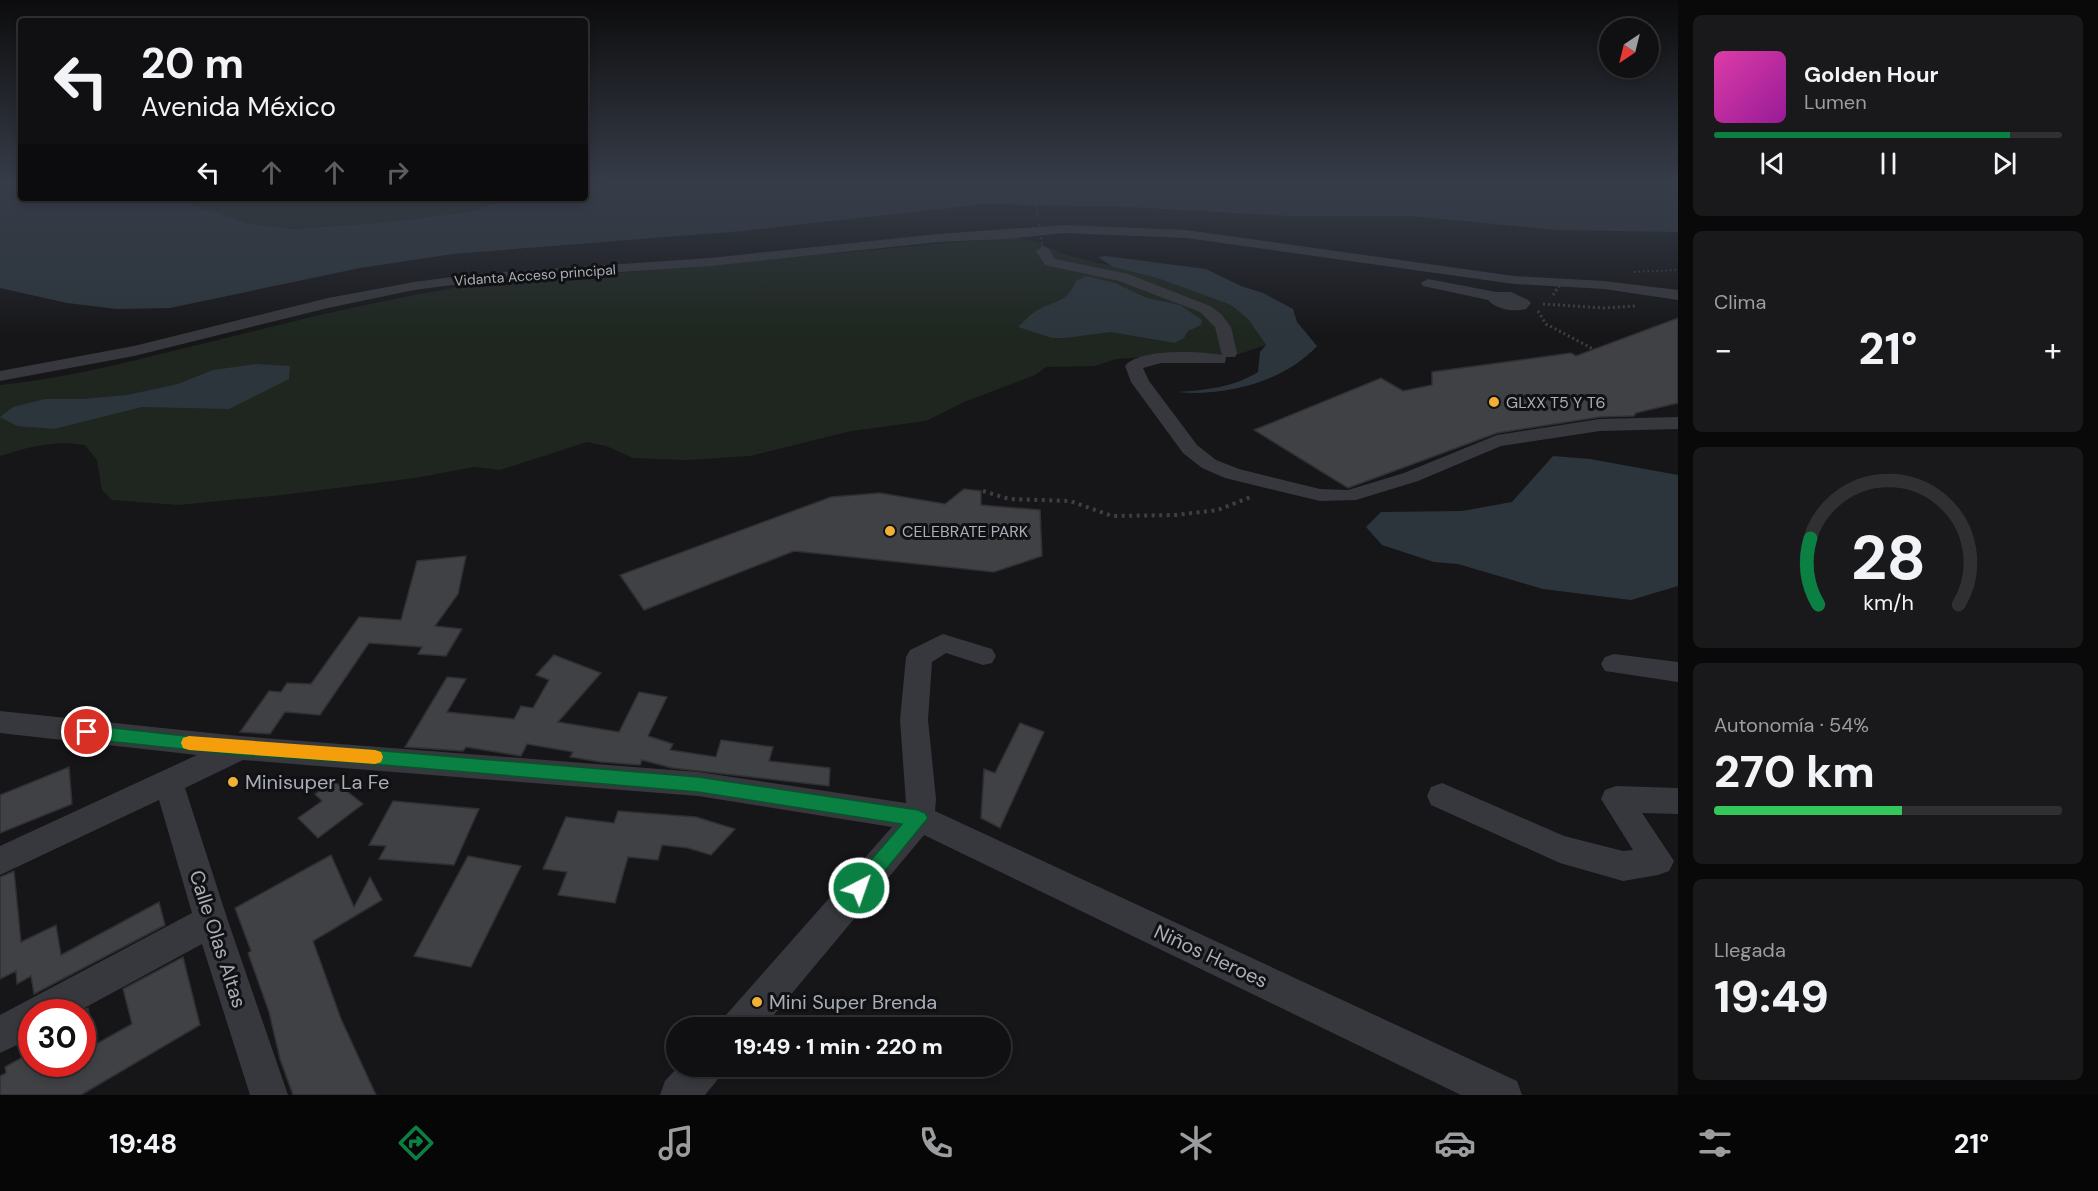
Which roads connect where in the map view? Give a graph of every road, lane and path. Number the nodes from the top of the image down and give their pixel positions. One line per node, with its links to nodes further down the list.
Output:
1 (1015, 234): 14 (street, Vidanta Acceso principal)
2 (1040, 234): 5 (path, bridge)
3 (1187, 234): 8 (street, Vidanta Acceso principal)
4 (1026, 242): 6 (street)
5 (1042, 251): 16 (street)
6 (1336, 263): 9 (street); 10 (street)
7 (1570, 282): 11 (path, bridge)
8 (1678, 295)
9 (1496, 297)
10 (1678, 302)
11 (1543, 304): 12 (path); 13 (path)
12 (1636, 306)
13 (1595, 350)
14 (0, 376)
15 (1678, 423): 16 (street)
16 (1275, 485): 17 (path)
17 (983, 491)
18 (983, 656): 26 (street)
19 (1614, 664): 20 (street)
20 (1678, 672)
21 (0, 723): 22 (street, Niños Heroes)
22 (239, 748): 23 (street); 26 (street, Niños Heroes)
23 (168, 782): 27 (street); 28 (street, Calle Olas Altas)
24 (1442, 796): 25 (street)
25 (1678, 801)
26 (918, 818): 30 (street); 36 (street, Niños Heroes)
27 (0, 861)
28 (211, 921): 29 (street); 34 (street, Calle Olas Altas)
29 (66, 999)
30 (748, 1017)
31 (18, 1025): 32 (street)
32 (0, 1035)
33 (696, 1077): 35 (street)
34 (269, 1095)
35 (680, 1095)
36 (1503, 1095)

